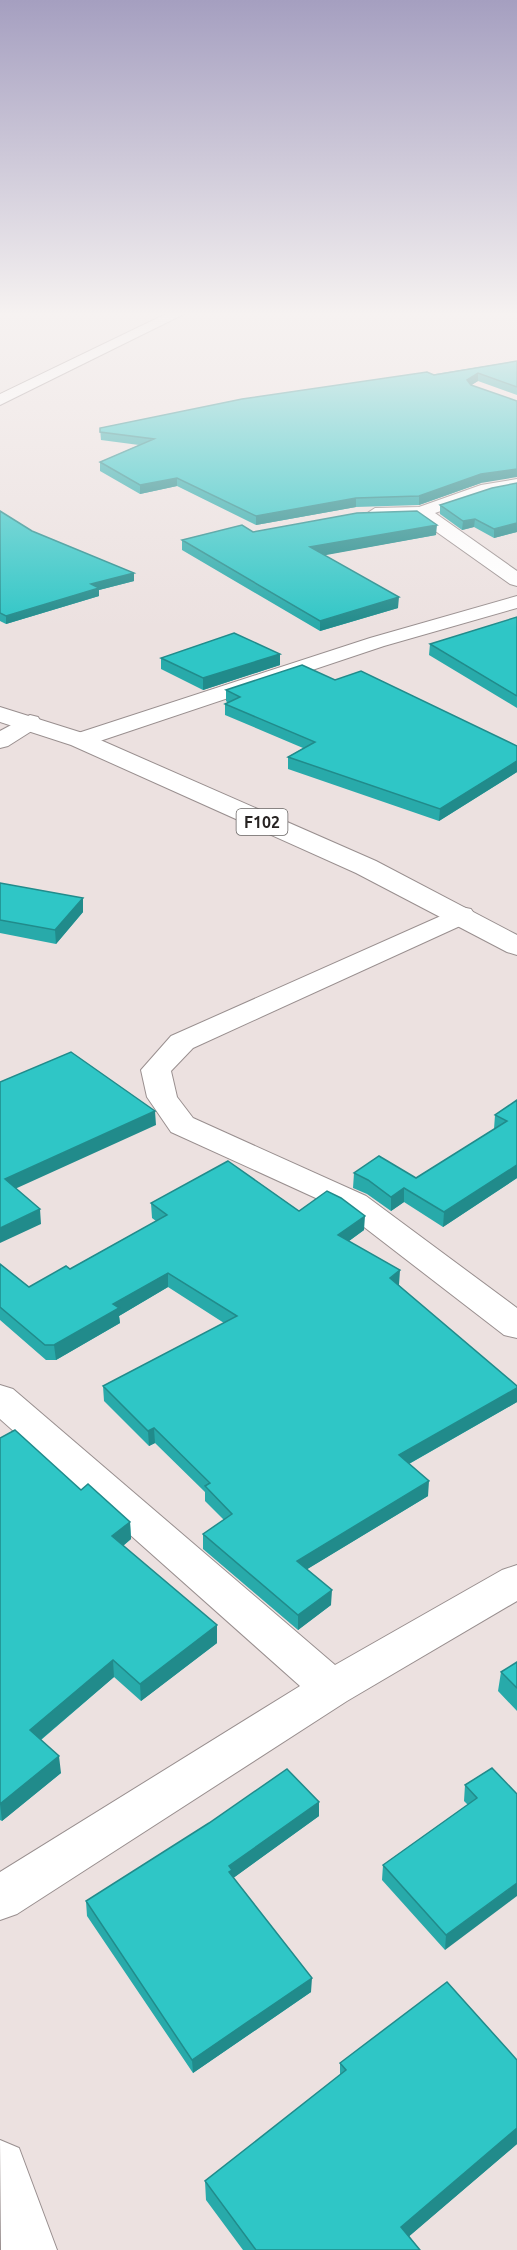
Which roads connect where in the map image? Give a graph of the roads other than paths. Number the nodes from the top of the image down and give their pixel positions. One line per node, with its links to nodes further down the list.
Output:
1 (517, 484): 2 (street)
2 (421, 512): 3 (street); 4 (street)
3 (356, 515)
4 (517, 580)
5 (517, 602): 8 (street)
6 (0, 714): 7 (main road, F102)
7 (30, 722): 8 (main road, F102); 9 (street)
8 (80, 740): 10 (main road, F102)
9 (0, 741)
10 (461, 915): 11 (main road, F102); 12 (street)
11 (517, 946)
12 (517, 1326)
13 (0, 1398): 15 (street)
14 (517, 1581): 15 (street)
15 (332, 1688): 16 (street)
16 (0, 1898)
17 (0, 2167): 18 (street)
18 (29, 2250)

